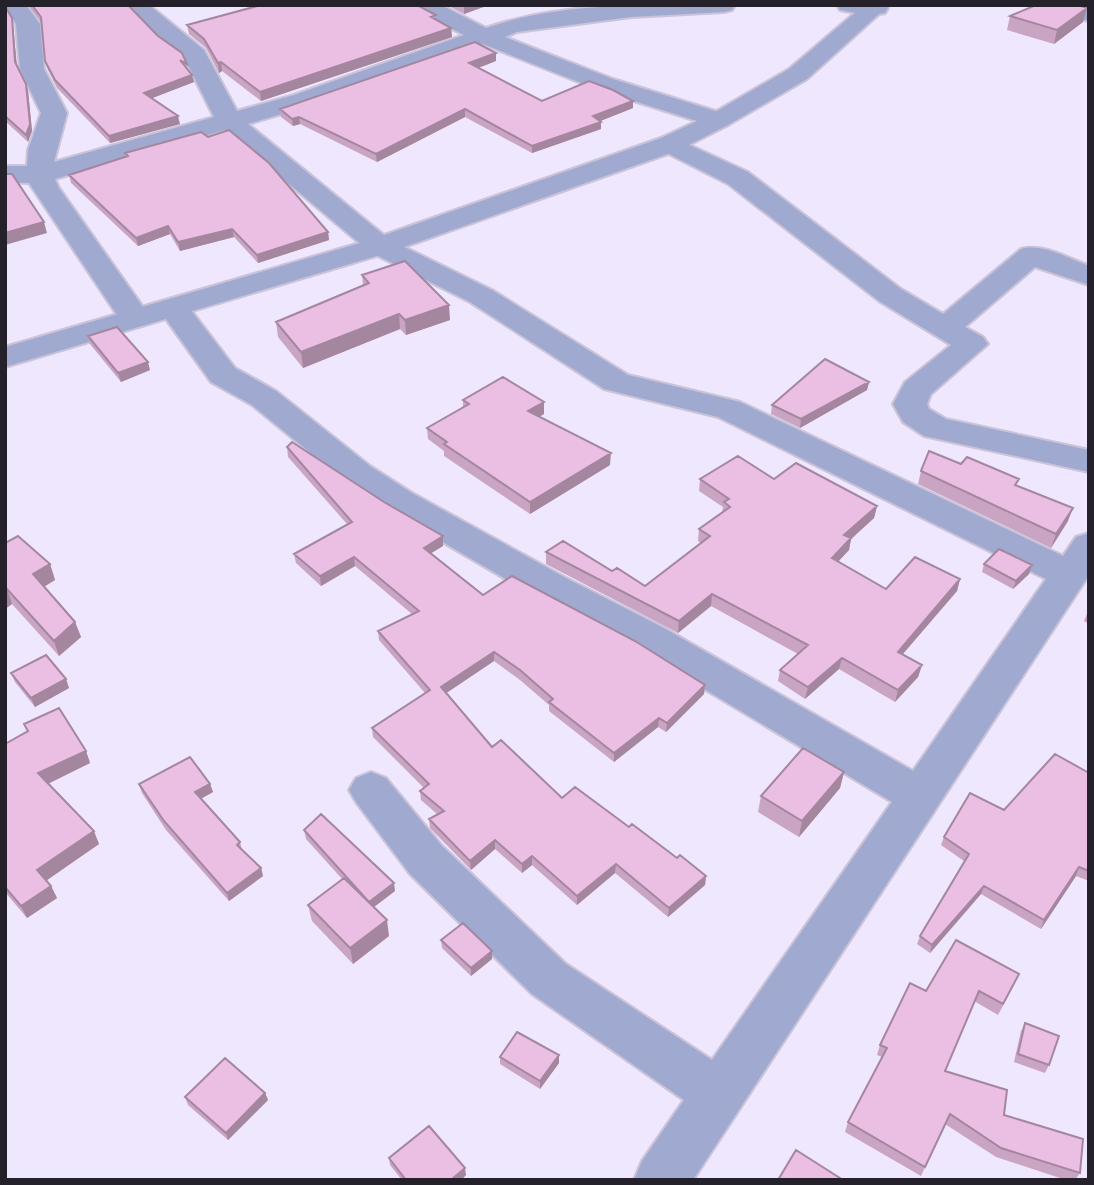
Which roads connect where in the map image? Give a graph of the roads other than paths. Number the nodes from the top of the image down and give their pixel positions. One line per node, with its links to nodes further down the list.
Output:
1 (14, 5): 14 (street)
2 (423, 5): 9 (street)
3 (724, 5): 9 (street)
4 (848, 5): 6 (street)
5 (1059, 5): 8 (street)
6 (877, 6): 10 (street)
7 (146, 8): 11 (street)
8 (1089, 14)
9 (480, 37): 10 (street); 11 (street)
10 (719, 120): 12 (street)
11 (229, 121): 14 (street); 15 (street)
12 (670, 144): 15 (street); 19 (street)
13 (5, 174): 14 (street)
14 (39, 175): 18 (street)
15 (380, 246): 17 (street); 22 (street)
16 (1089, 276): 19 (street)
17 (173, 308): 18 (street); 24 (street)
18 (134, 317): 20 (street)
19 (945, 328): 21 (street)
20 (5, 357)
21 (1089, 461)
22 (1079, 561): 24 (street)
23 (371, 790): 25 (street)
24 (920, 797): 25 (street)
25 (719, 1094): 26 (street)
26 (661, 1180)

